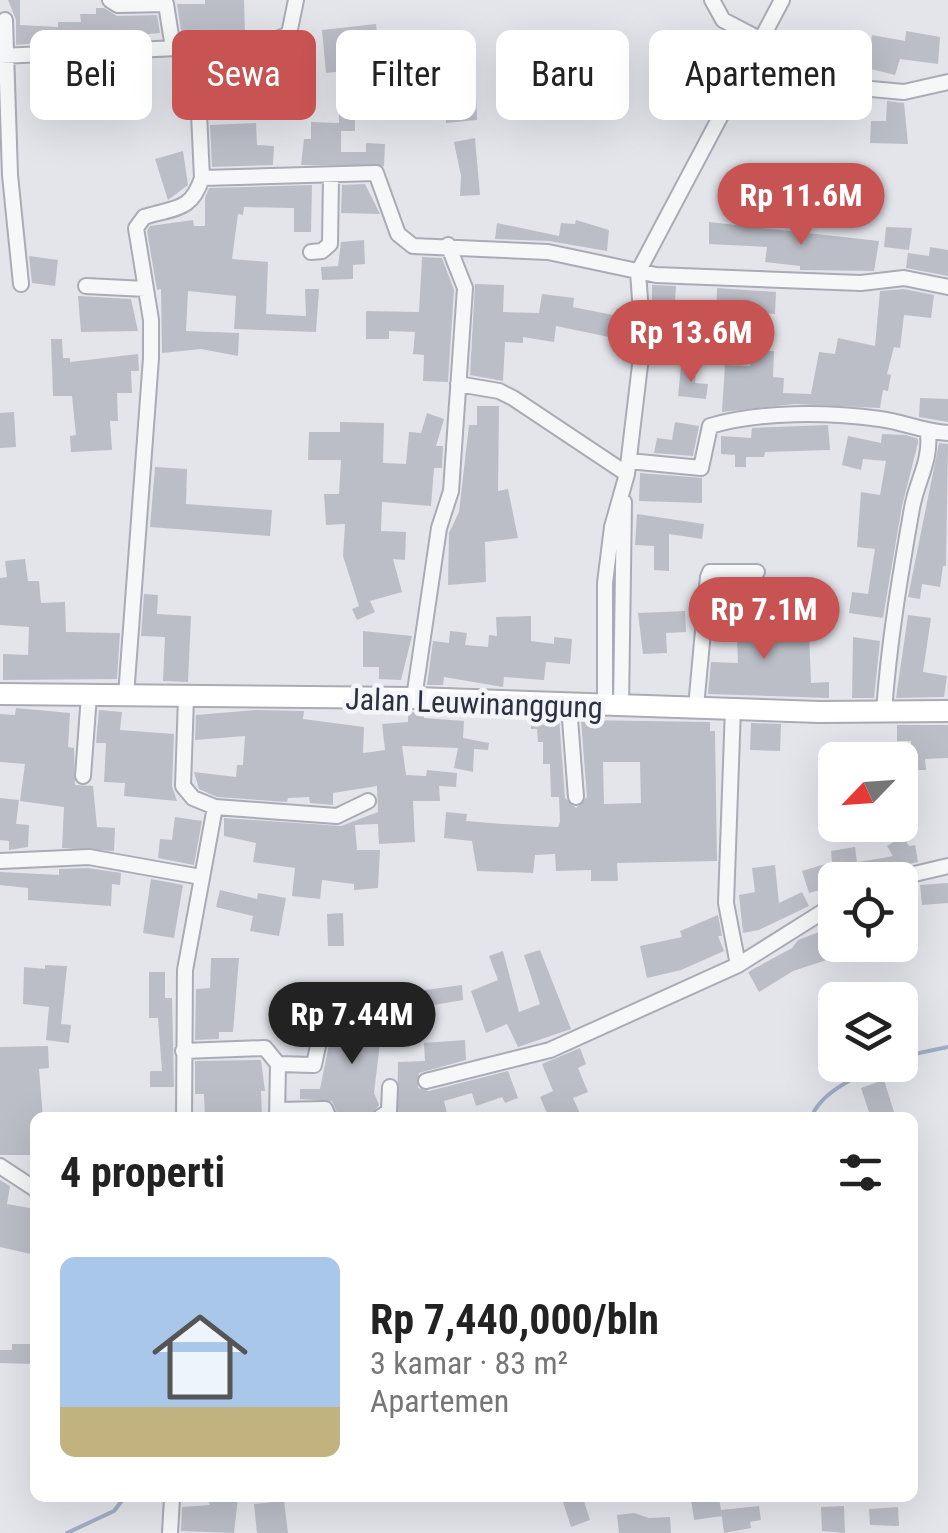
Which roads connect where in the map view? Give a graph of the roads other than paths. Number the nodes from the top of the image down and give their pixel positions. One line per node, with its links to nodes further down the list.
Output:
1 (110, 0): 9 (street)
2 (296, 0): 6 (street)
3 (712, 0): 7 (street)
4 (782, 0): 8 (street)
5 (6, 20): 11 (street)
6 (289, 30)
7 (745, 30)
8 (765, 30)
9 (172, 37)
10 (172, 48): 11 (street)
11 (4, 56): 21 (street)
12 (948, 82): 13 (street)
13 (872, 89)
14 (199, 120): 17 (street)
15 (718, 120): 20 (street)
16 (332, 176): 17 (street); 18 (street); 19 (street)
17 (202, 178): 24 (street)
18 (448, 245): 20 (street); 25 (street)
19 (311, 252)
20 (638, 272): 23 (street); 28 (street)
21 (21, 284)
22 (86, 286): 24 (street)
23 (948, 287)
24 (146, 289): 32 (street)
25 (458, 384): 28 (street); 34 (street)
26 (928, 432): 27 (street); 28 (street); 40 (street)
27 (948, 433)
28 (628, 468): 36 (street)
29 (757, 572): 37 (street)
30 (0, 694): 31 (main road, Jalan Leuwinanggung)
31 (89, 695): 32 (main road, Jalan Leuwinanggung); 41 (street)
32 (126, 696): 33 (main road, Jalan Leuwinanggung)
33 (186, 698): 34 (main road, Jalan Leuwinanggung); 44 (street)
34 (414, 698): 35 (main road, Jalan Leuwinanggung)
35 (569, 706): 36 (main road, Jalan Leuwinanggung); 42 (street)
36 (613, 707): 37 (main road, Jalan Leuwinanggung)
37 (696, 708): 38 (main road, Jalan Leuwinanggung)
38 (733, 708): 40 (main road, Jalan Leuwinanggung); 50 (street)
39 (948, 710): 40 (main road, Jalan Leuwinanggung)
40 (884, 711)
41 (83, 776)
42 (576, 797)
43 (368, 801): 44 (street)
44 (215, 807): 48 (street)
45 (0, 861): 48 (street)
46 (948, 866): 47 (street)
47 (918, 873)
48 (201, 877): 52 (street)
49 (818, 915): 50 (street)
50 (738, 965): 54 (street)
51 (338, 995): 53 (street)
52 (183, 1050): 53 (street); 56 (street)
53 (278, 1064): 57 (street)
54 (426, 1080)
55 (390, 1087): 60 (street)
56 (184, 1112)
57 (277, 1112)
58 (301, 1112): 59 (street)
59 (326, 1112)
60 (386, 1112)
61 (0, 1166): 62 (street)
62 (30, 1186)
63 (172, 1502): 64 (street)
64 (170, 1533)

